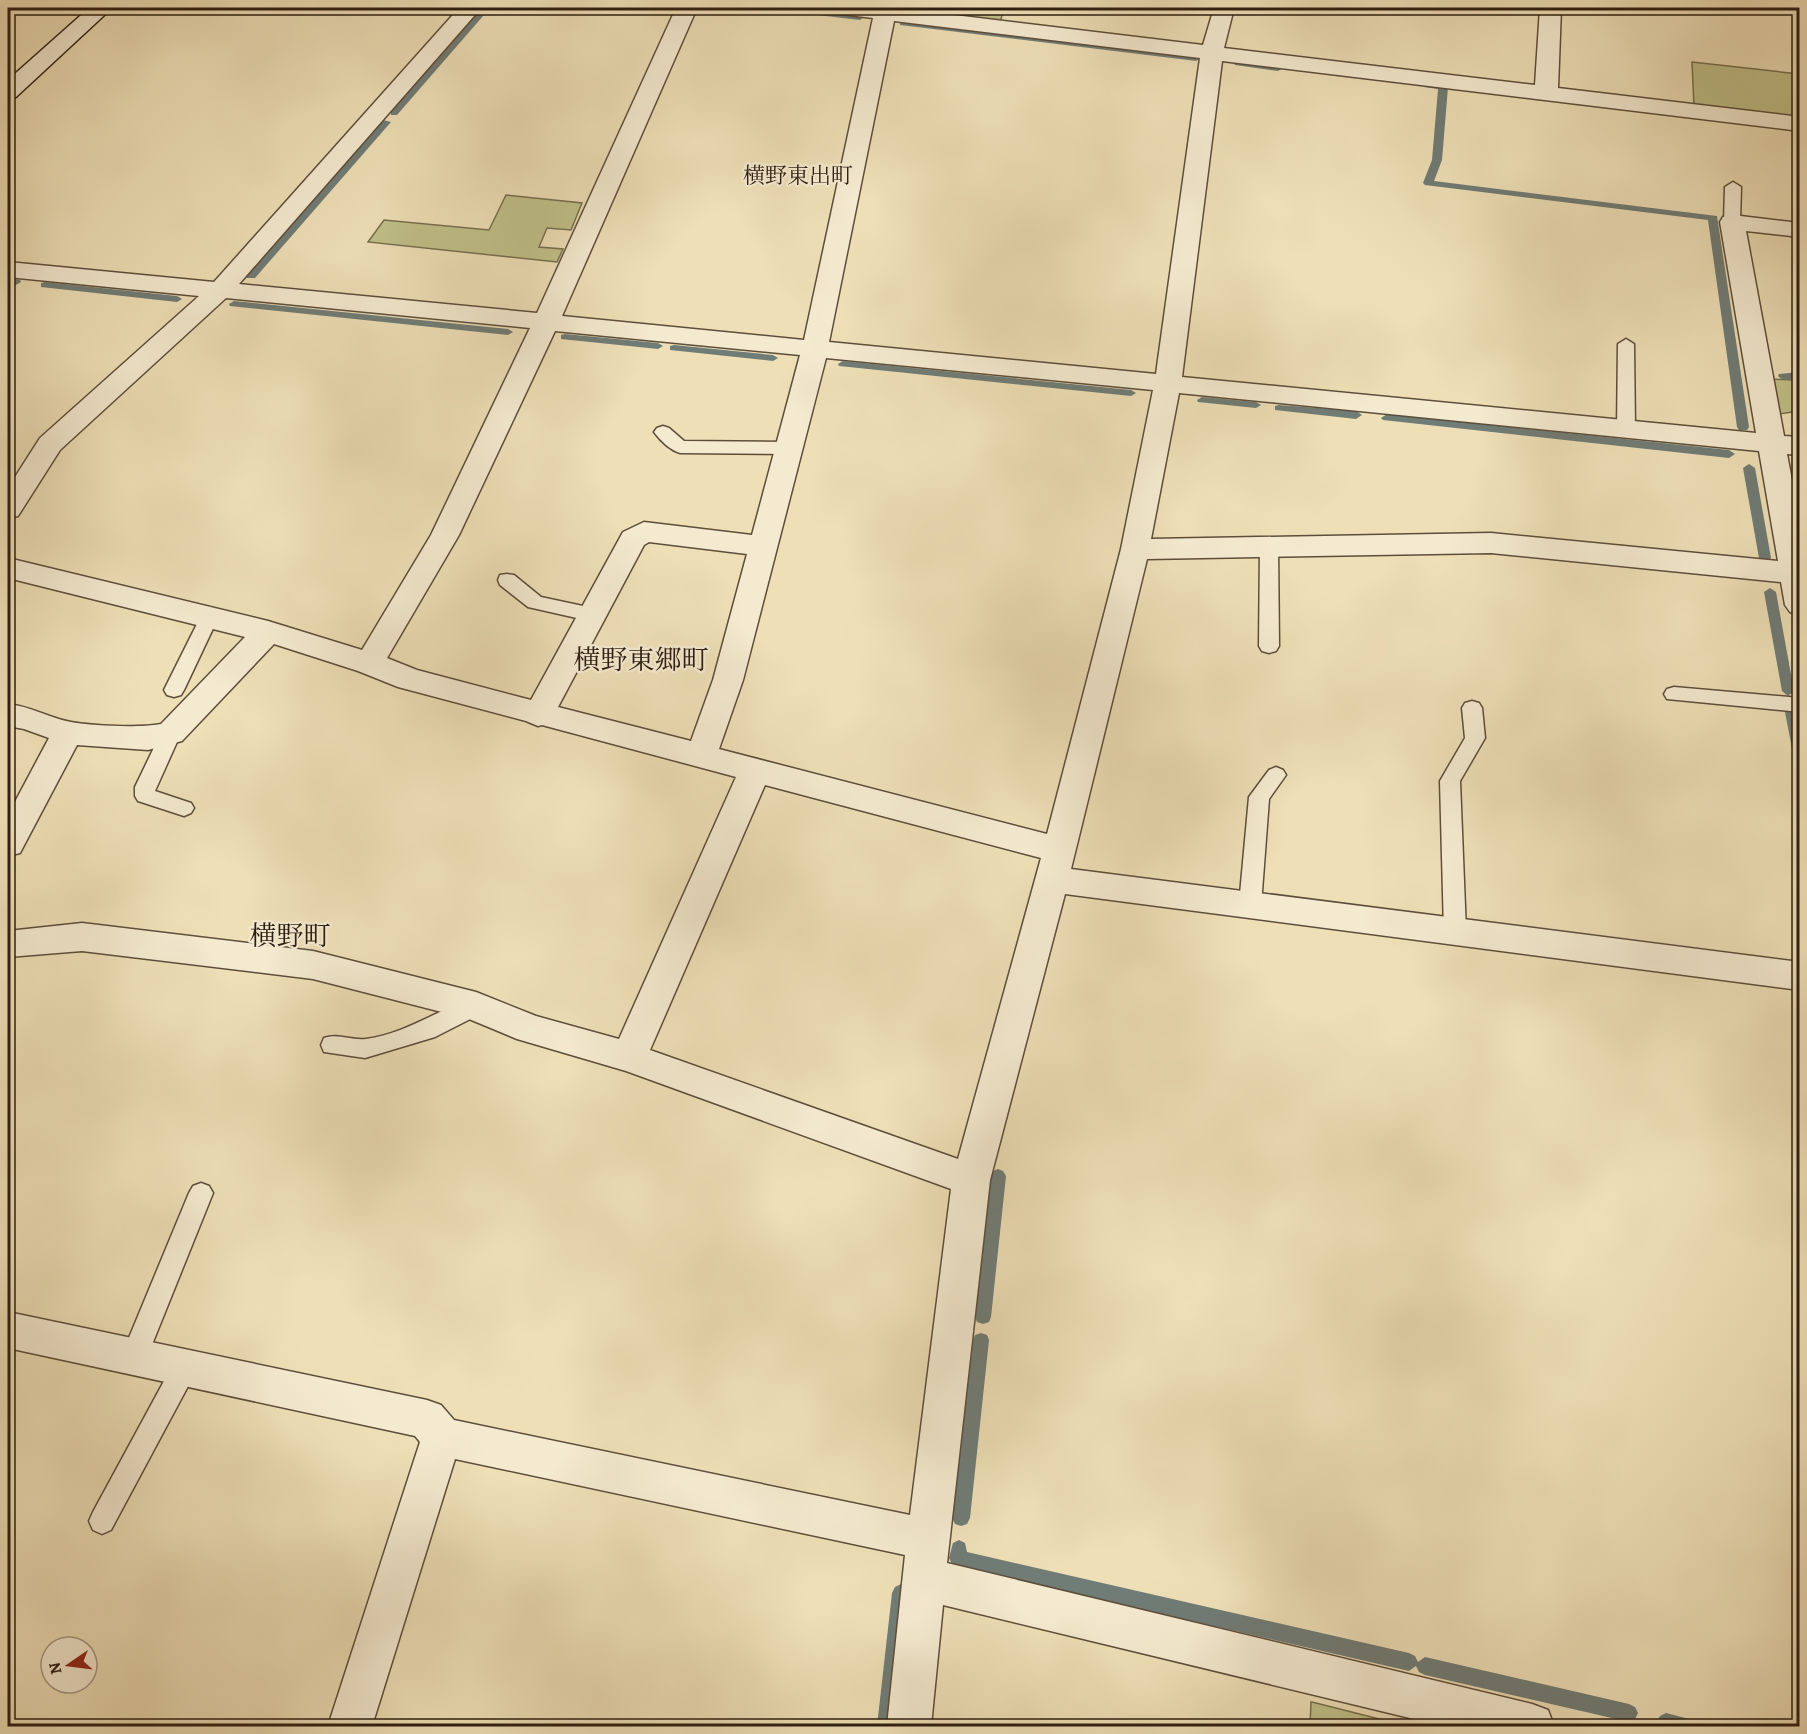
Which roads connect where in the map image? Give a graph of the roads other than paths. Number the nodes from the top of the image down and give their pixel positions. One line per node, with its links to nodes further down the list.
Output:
1 (101, 8): 9 (street)
2 (470, 8): 16 (street)
3 (686, 8): 17 (street)
4 (840, 8): 7 (street)
5 (1224, 8): 8 (street)
6 (1551, 8): 10 (street)
7 (886, 10): 8 (street); 19 (street)
8 (1212, 53): 10 (street); 20 (street)
9 (8, 92)
10 (1546, 93): 11 (street)
11 (1800, 124)
12 (1733, 187): 13 (lane)
13 (1732, 222): 14 (street); 23 (street)
14 (1800, 230)
15 (8, 269): 16 (street)
16 (220, 290): 17 (street); 26 (street)
17 (546, 322): 19 (street); 38 (street)
18 (1626, 344): 21 (lane)
19 (815, 349): 20 (street); 25 (street)
20 (1168, 383): 21 (street); 29 (street)
21 (1626, 429): 23 (street)
22 (663, 432): 25 (lane)
23 (1771, 443): 24 (street); 31 (street)
24 (1800, 446)
25 (789, 448): 27 (street)
26 (8, 509)
27 (764, 546): 34 (street); 47 (street)
28 (1269, 546): 29 (street); 31 (street); 37 (lane)
29 (1135, 549): 52 (street)
30 (8, 568): 35 (street)
31 (1794, 573): 33 (street)
32 (507, 580): 34 (lane)
33 (1800, 605)
34 (590, 614): 44 (street)
35 (209, 618): 36 (street); 39 (lane)
36 (268, 632): 38 (street); 46 (street)
37 (1269, 646)
38 (369, 663): 44 (street)
39 (174, 690)
40 (1674, 694): 41 (lane)
41 (1800, 705)
42 (1472, 708): 54 (lane)
43 (8, 715): 45 (street)
44 (538, 715): 47 (street)
45 (68, 733): 46 (street); 51 (street)
46 (171, 733): 50 (lane)
47 (701, 756): 48 (street)
48 (755, 771): 52 (street); 59 (street)
49 (1276, 775): 53 (lane)
50 (184, 808)
51 (8, 844)
52 (1056, 865): 53 (street); 60 (street)
53 (1250, 904): 54 (street)
54 (1455, 932): 56 (street)
55 (8, 944): 57 (street)
56 (1800, 976)
57 (476, 1006): 58 (lane); 59 (street)
58 (332, 1045)
59 (629, 1057): 60 (street)
60 (971, 1180): 67 (street)
61 (201, 1193): 63 (lane)
62 (8, 1330): 63 (street)
63 (134, 1357): 64 (street)
64 (185, 1367): 65 (street); 66 (lane)
65 (442, 1437): 67 (street); 68 (street)
66 (102, 1521)
67 (926, 1559): 69 (street); 70 (street)
68 (350, 1726)
69 (909, 1726)
70 (1532, 1726)

